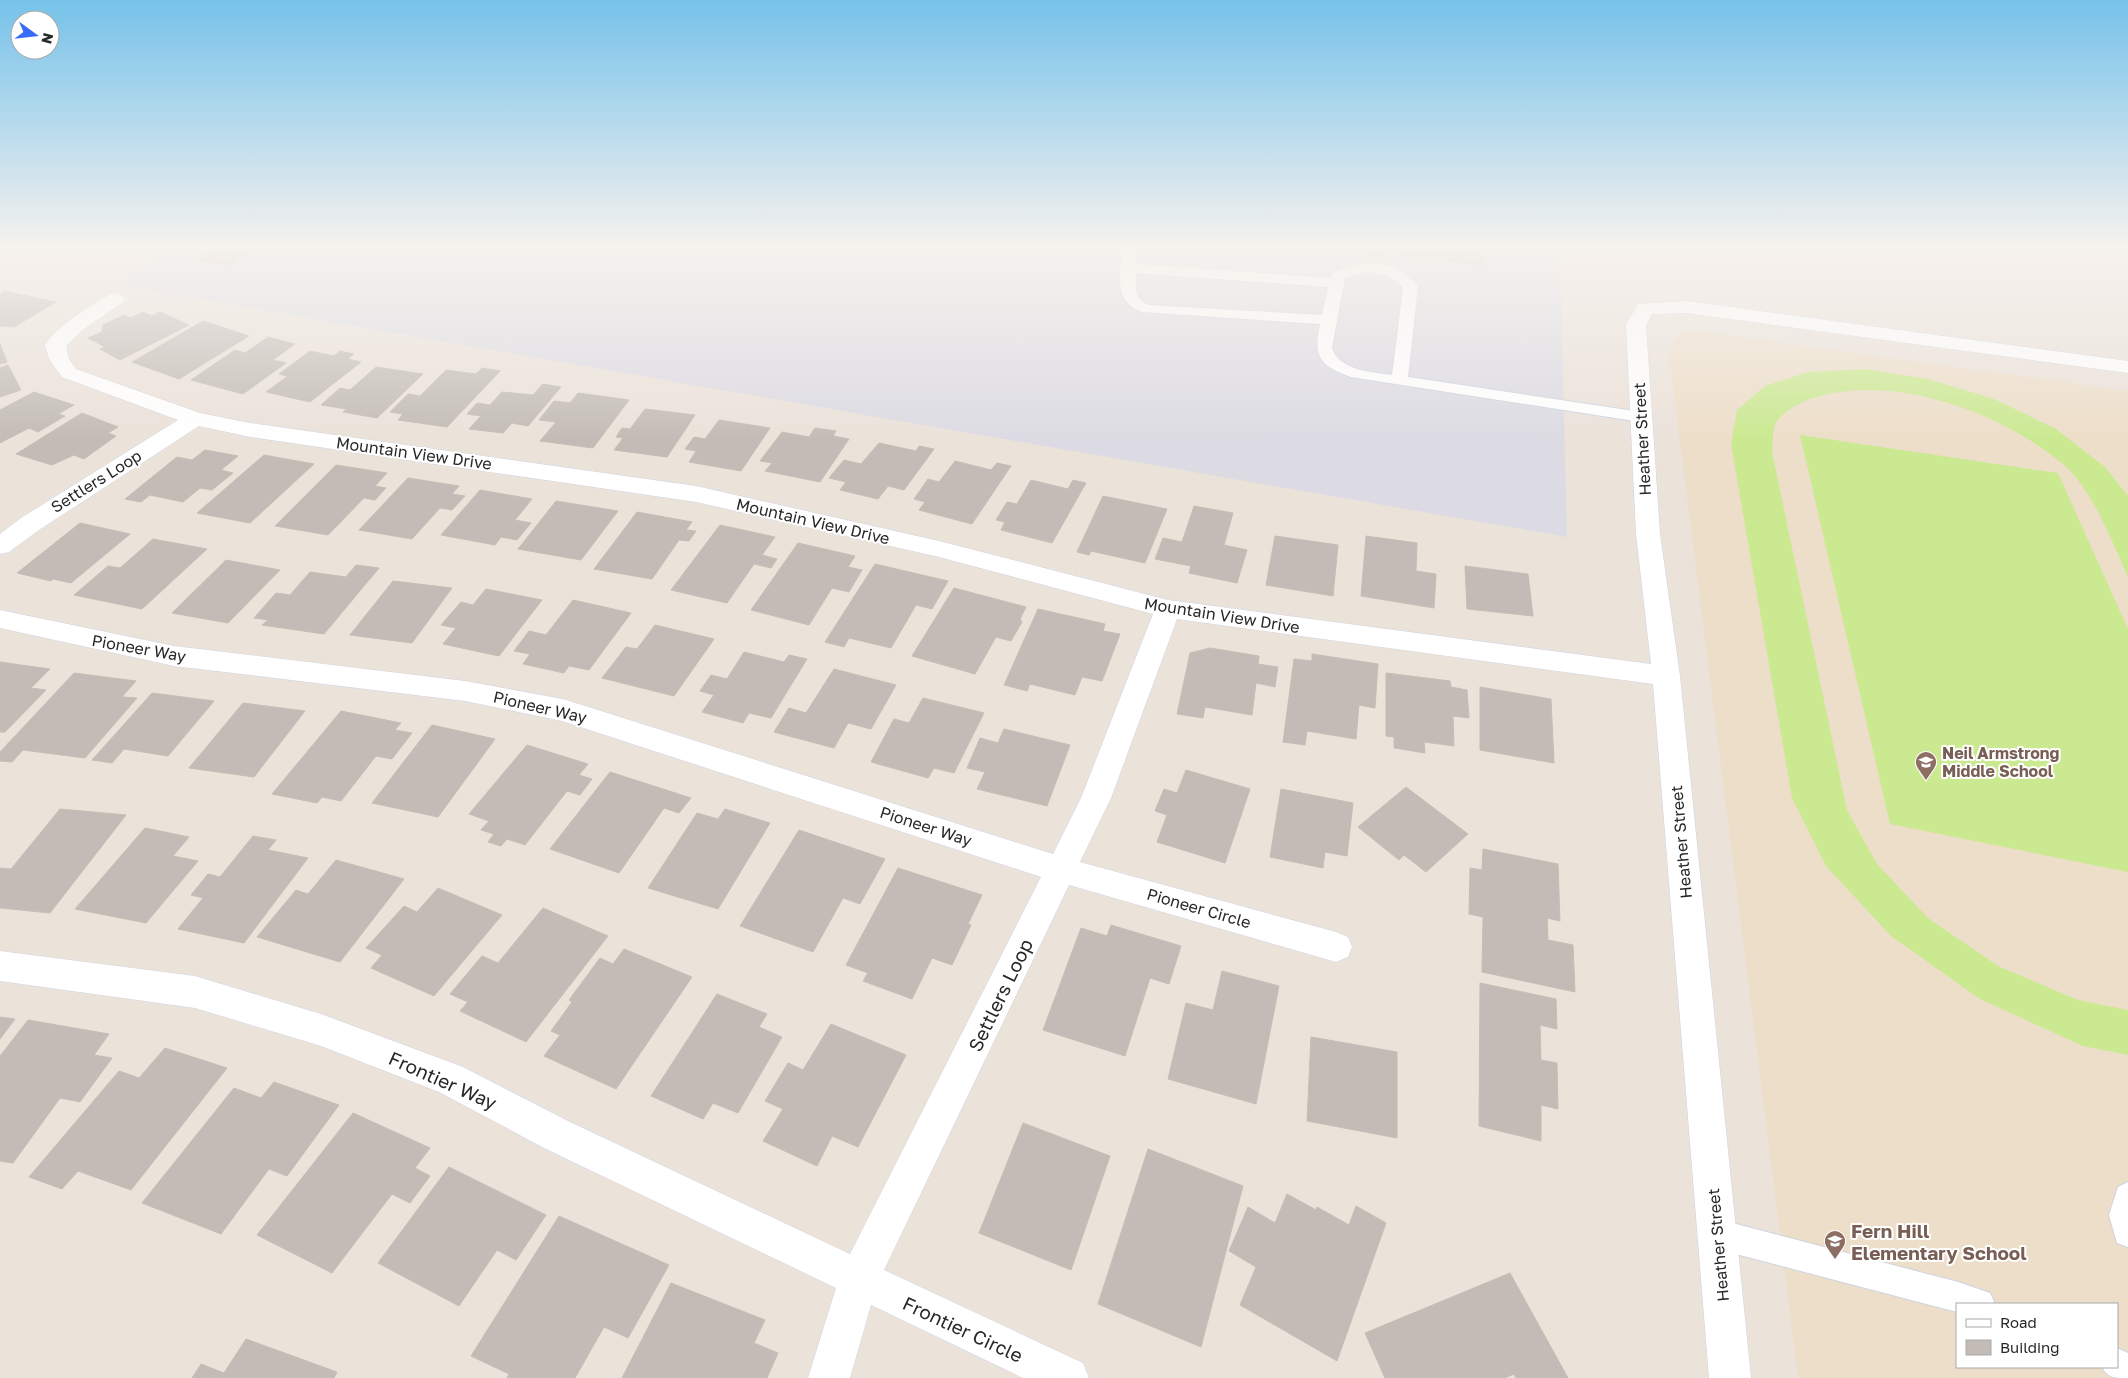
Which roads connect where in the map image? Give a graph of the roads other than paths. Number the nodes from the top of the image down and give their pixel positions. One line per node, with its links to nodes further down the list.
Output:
1 (96, 311): 11 (street, Mountain View Drive)
2 (1184, 311): 7 (lane)
3 (1331, 311): 7 (lane)
4 (1408, 311): 9 (lane)
5 (1643, 311): 10 (street, Heather Street)
6 (1719, 311): 8 (street, Heather Street)
7 (1329, 320): 9 (lane)
8 (2128, 367)
9 (1400, 379): 10 (lane)
10 (1641, 417): 15 (street, Heather Street)
11 (195, 419): 12 (street, Settlers Loop); 13 (street, Mountain View Drive)
12 (0, 546)
13 (1168, 609): 15 (street, Mountain View Drive); 16 (street, Settlers Loop)
14 (0, 619): 16 (street, Pioneer Way)
15 (1666, 676): 21 (street, Heather Street)
16 (1062, 870): 17 (street, Pioneer Circle); 22 (street, Settlers Loop)
17 (1336, 946)
18 (0, 966): 22 (street, Frontier Way)
19 (2128, 1197): 20 (lane)
20 (2128, 1232)
21 (1717, 1234): 23 (lane); 26 (street, Heather Street)
22 (858, 1280): 24 (street, Settlers Loop); 25 (street, Frontier Circle)
23 (1976, 1303)
24 (829, 1378)
25 (1068, 1378)
26 (1730, 1378)

